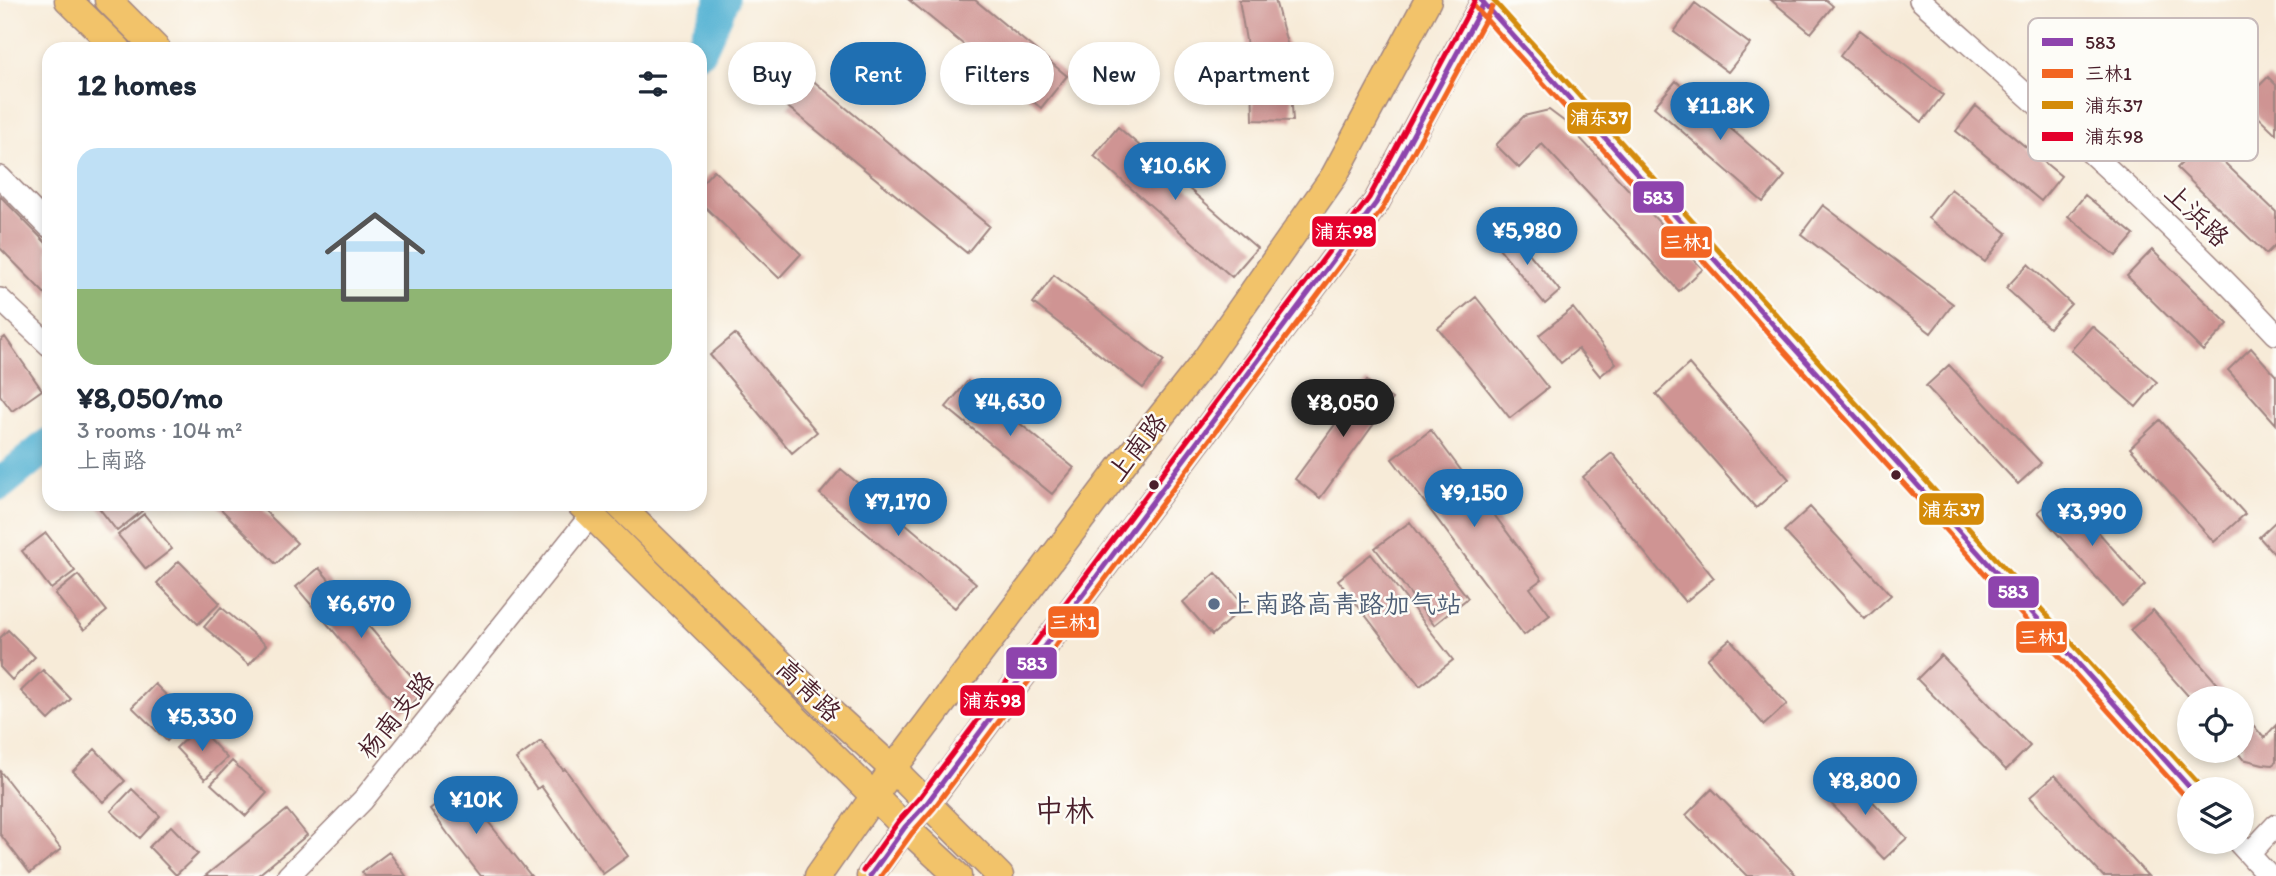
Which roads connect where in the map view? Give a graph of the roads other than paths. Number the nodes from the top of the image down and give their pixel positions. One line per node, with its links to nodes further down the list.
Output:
1 (68, 0): 6 (main road)
2 (108, 0): 7 (main road)
3 (1428, 0): 18 (main road, 上南路)
4 (1920, 0): 8 (street, 上浜路)
5 (1483, 1): 19 (street); 21 (main road, 上南路)
6 (111, 42)
7 (150, 42)
8 (2028, 98)
9 (2098, 161): 13 (street, 上浜路)
10 (0, 177): 11 (street)
11 (42, 219)
12 (0, 299): 14 (street)
13 (2276, 334)
14 (42, 338)
15 (585, 511): 26 (street, 杨南支路)
16 (587, 511): 20 (main road, 高青路)
17 (625, 511): 18 (main road, 高青路)
18 (893, 768): 20 (main road, 上南路); 21 (main road, 高青路)
19 (2180, 777)
20 (875, 796): 23 (main road, 高青路); 27 (main road, 上南路)
21 (927, 803): 23 (main road, 上南路); 30 (main road, 高青路)
22 (2276, 825): 24 (street)
23 (905, 827): 28 (main road, 上南路); 29 (main road, 高青路)
24 (2254, 841)
25 (2249, 854): 31 (street)
26 (288, 876)
27 (818, 876)
28 (870, 876)
29 (958, 876)
30 (1000, 876)
31 (2269, 876)

